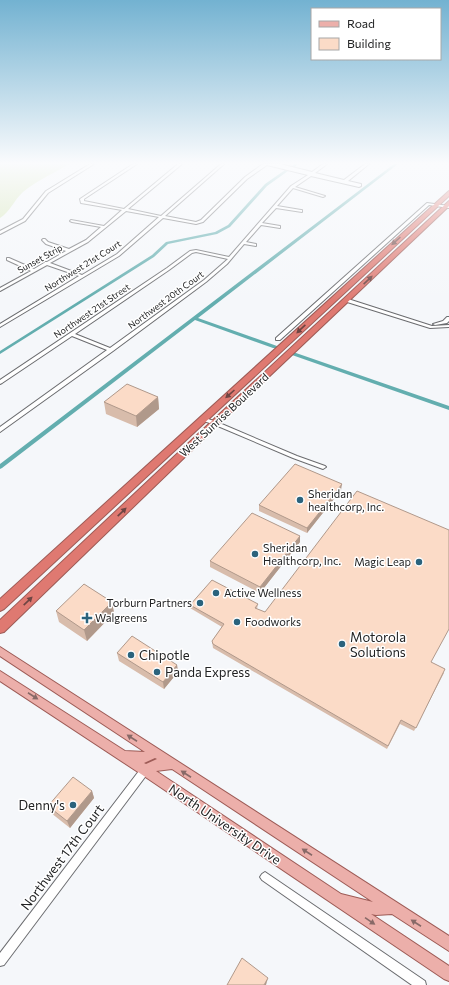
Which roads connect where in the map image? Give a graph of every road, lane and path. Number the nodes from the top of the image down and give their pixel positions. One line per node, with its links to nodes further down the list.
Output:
1 (32, 210): 17 (street)
2 (120, 210): 10 (street); 15 (street, Sunset Strip)
3 (170, 210): 12 (street, Northwest 21st Court)
4 (213, 210): 12 (street)
5 (272, 210): 14 (street, Northwest 20th Court)
6 (295, 210): 11 (street)
7 (425, 210): 28 (street)
8 (426, 210): 29 (highway, West Sunrise Boulevard, one-way to 29)
9 (444, 210): 30 (highway, West Sunrise Boulevard, one-way to 9)
10 (125, 211): 12 (street); 15 (street, Sunset Strip)
11 (302, 211)
12 (161, 218): 26 (street, Northwest 21st Court)
13 (72, 221): 15 (street)
14 (260, 224): 16 (street); 19 (street, Northwest 20th Court)
15 (102, 226): 21 (street, Sunset Strip)
16 (279, 227)
17 (0, 233)
18 (44, 240): 21 (street)
19 (243, 243): 20 (street); 22 (street, Northwest 20th Court)
20 (255, 245)
21 (68, 250): 24 (street, Sunset Strip)
22 (230, 258): 35 (street, Northwest 21st Street); 37 (street, Northwest 20th Court)
23 (8, 259): 25 (street)
24 (45, 263): 25 (street, Sunset Strip); 26 (street)
25 (33, 270): 27 (street, Sunset Strip)
26 (82, 276): 32 (street, Northwest 21st Court)
27 (0, 289)
28 (329, 292): 29 (street); 36 (street)
29 (336, 296): 30 (highway); 39 (highway, West Sunrise Boulevard, one-way to 39)
30 (345, 301): 33 (street); 40 (highway, West Sunrise Boulevard)
31 (449, 318): 33 (street)
32 (0, 326)
33 (442, 326): 34 (street)
34 (449, 326)
35 (72, 334): 37 (street); 38 (street, Northwest 21st Street)
36 (278, 339)
37 (111, 350): 41 (street, Northwest 20th Court)
38 (0, 382)
39 (202, 419): 40 (street); 43 (highway, West Sunrise Boulevard)
40 (215, 423): 42 (street); 44 (highway, West Sunrise Boulevard, one-way to 40)
41 (0, 430)
42 (323, 467)
43 (0, 606)
44 (0, 628)
45 (0, 651): 47 (main road, North University Drive, one-way to 45)
46 (0, 675): 48 (main road, North University Drive, one-way to 48)
47 (154, 752): 48 (main road); 49 (main road, North University Drive)
48 (120, 754): 50 (main road, North University Drive)
49 (172, 764): 50 (main road); 53 (main road, North University Drive, one-way to 49)
50 (145, 770): 52 (main road, North University Drive); 55 (street, Northwest 17th Court)
51 (265, 877): 57 (street)
52 (338, 899): 53 (main road); 56 (main road, North University Drive, one-way to 56)
53 (394, 908): 54 (main road, North University Drive, one-way to 53)
54 (449, 944)
55 (0, 961)
56 (449, 974)
57 (421, 985)

